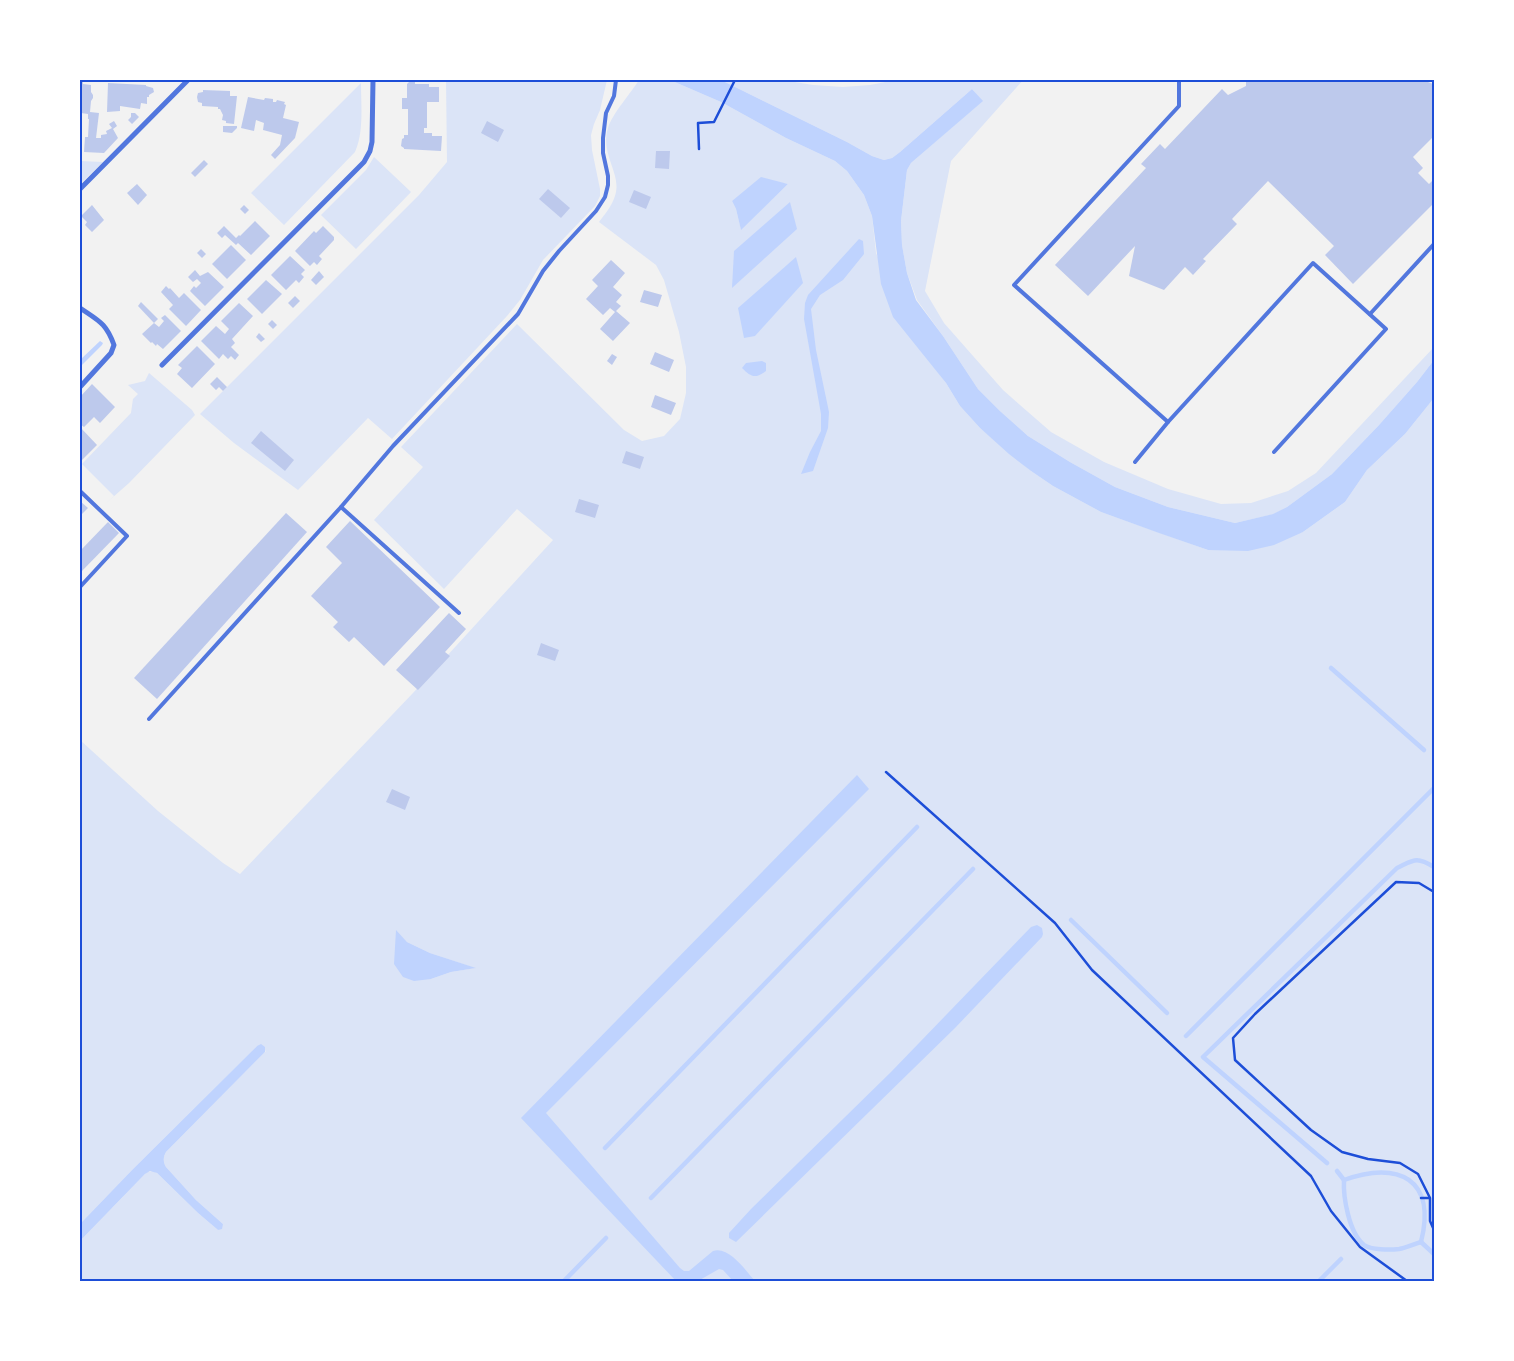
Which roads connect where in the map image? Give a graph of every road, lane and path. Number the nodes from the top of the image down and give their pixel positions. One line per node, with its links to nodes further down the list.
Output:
1 (188, 80): 7 (street)
2 (373, 80): 11 (street)
3 (616, 80): 17 (lane)
4 (1179, 80): 13 (lane)
5 (734, 82): 6 (path)
6 (699, 149)
7 (80, 189)
8 (1434, 244): 10 (lane)
9 (80, 308): 12 (street)
10 (1370, 314): 13 (lane); 14 (lane)
11 (162, 365)
12 (80, 387)
13 (1168, 422): 15 (lane)
14 (1274, 452)
15 (1134, 462)
16 (80, 491): 18 (lane)
17 (341, 507): 19 (lane); 20 (lane)
18 (80, 587)
19 (458, 613)
20 (149, 719)
21 (886, 772): 26 (path)
22 (1434, 892): 24 (path)
23 (1423, 1198): 24 (path)
24 (1430, 1198): 25 (path)
25 (1434, 1230)
26 (1407, 1281)

